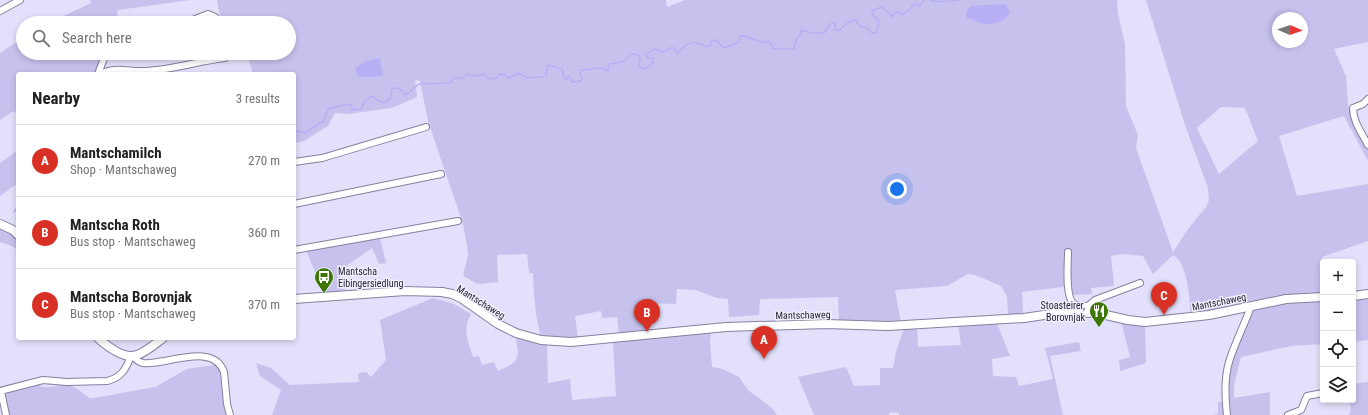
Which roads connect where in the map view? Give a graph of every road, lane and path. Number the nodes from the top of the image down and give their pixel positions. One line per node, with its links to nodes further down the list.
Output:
1 (20, 0): 2 (street)
2 (0, 11)
3 (203, 16): 4 (street)
4 (213, 16)
5 (104, 60): 7 (street)
6 (215, 60): 8 (street)
7 (100, 72)
8 (104, 72)
9 (1368, 99): 11 (street)
10 (426, 128): 12 (street)
11 (1368, 145)
12 (296, 162)
13 (441, 174): 14 (street)
14 (296, 204)
15 (458, 222): 18 (street)
16 (0, 224): 17 (street)
17 (16, 232)
18 (296, 250)
19 (1068, 252): 25 (street)
20 (1140, 283): 26 (street)
21 (1368, 294): 22 (street)
22 (1356, 296)
23 (1320, 297): 27 (street, Mantschaweg)
24 (296, 299): 28 (street, Mantschaweg)
25 (1078, 305): 26 (street); 28 (street)
26 (1088, 306): 29 (street)
27 (1251, 306): 29 (street, Mantschaweg); 37 (street)
28 (1064, 312): 29 (street, Mantschaweg)
29 (1112, 317)
30 (101, 340): 32 (street)
31 (160, 340): 32 (street)
32 (132, 356): 33 (street); 36 (street)
33 (0, 391): 35 (street)
34 (1320, 394): 38 (street)
35 (6, 415)
36 (230, 415)
37 (1227, 415)
38 (1288, 415)

